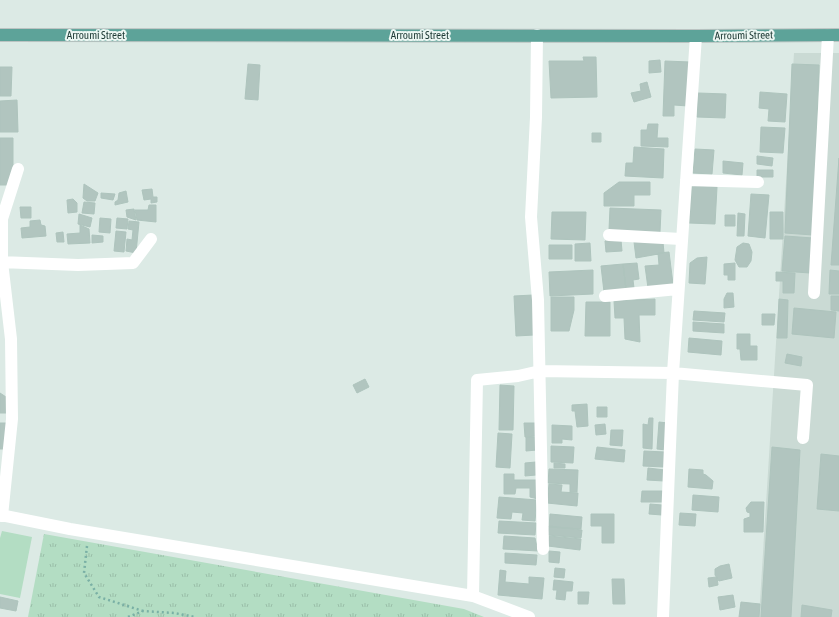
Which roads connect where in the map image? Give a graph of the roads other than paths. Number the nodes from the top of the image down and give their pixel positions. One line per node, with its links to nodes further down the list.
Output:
1 (0, 35): 3 (main road, Arroumi Street)
2 (833, 35): 4 (main road, Arroumi Street); 13 (street)
3 (538, 36): 4 (main road, Arroumi Street); 16 (street)
4 (696, 36): 6 (street)
5 (18, 169): 11 (street)
6 (686, 180): 7 (street); 10 (street)
7 (758, 182)
8 (608, 235): 10 (street)
9 (151, 239): 11 (street)
10 (681, 239): 12 (street)
11 (1, 262): 15 (street)
12 (678, 289): 14 (street); 17 (street)
13 (814, 293)
14 (605, 296)
15 (5, 339): 19 (street)
16 (540, 371): 17 (street); 22 (street); 23 (street)
17 (673, 373): 20 (street); 25 (street)
18 (0, 418): 19 (street)
19 (12, 419): 21 (street)
20 (803, 438)
21 (1, 515): 23 (street)
22 (543, 549)
23 (473, 596): 24 (street)
24 (525, 616)
25 (663, 617)

